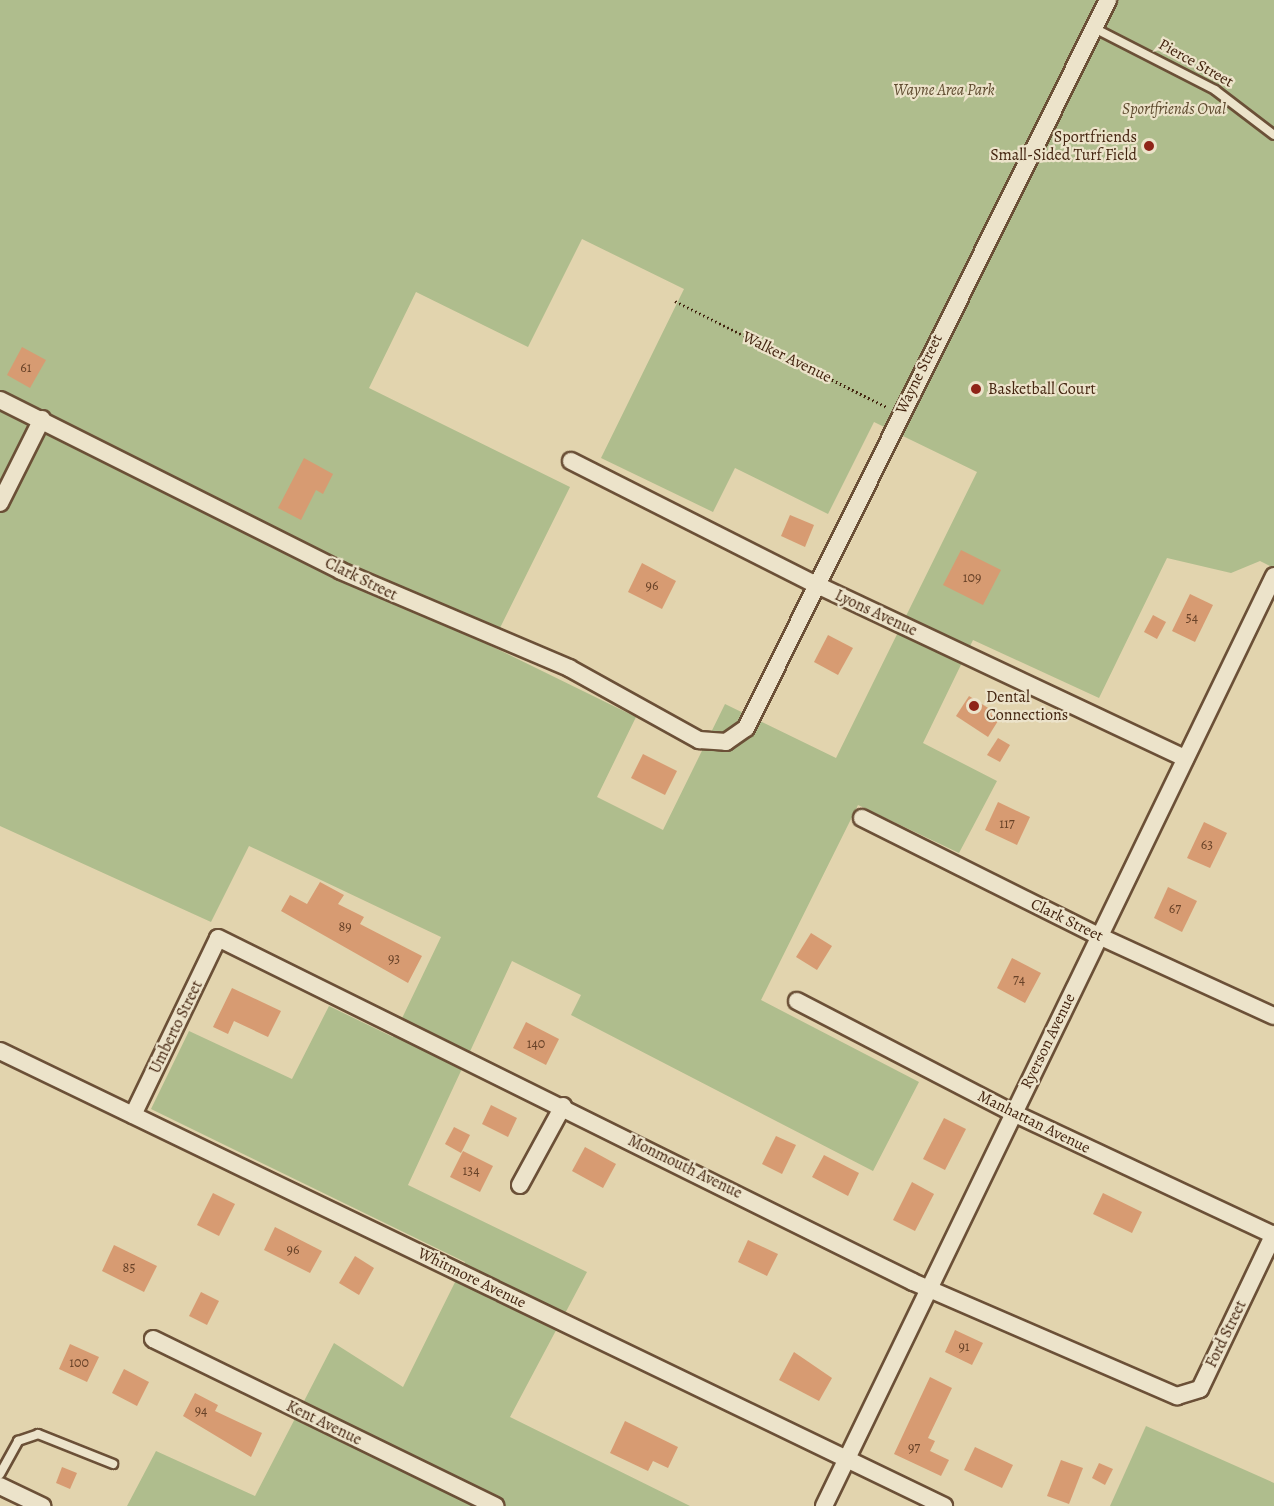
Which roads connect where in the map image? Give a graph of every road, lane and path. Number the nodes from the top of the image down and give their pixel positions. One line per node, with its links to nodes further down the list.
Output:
1 (1108, 0): 2 (street, Wayne Street)
2 (1096, 28): 3 (lane, Pierce Street); 6 (street, Wayne Street)
3 (1274, 135)
4 (675, 301): 6 (path, Walker Avenue)
5 (0, 400): 7 (street, Clark Street)
6 (900, 413): 11 (street, Wayne Street)
7 (42, 419): 9 (street); 12 (street, Clark Street)
8 (571, 461): 11 (street, Lyons Avenue)
9 (0, 503)
10 (1273, 581): 13 (street, Ryerson Avenue)
11 (817, 585): 12 (street, Wayne Street); 13 (street, Lyons Avenue)
12 (726, 742)
13 (1185, 758): 15 (street, Ryerson Avenue)
14 (862, 818): 15 (street, Clark Street)
15 (1099, 936): 18 (street, Clark Street); 21 (street, Ryerson Avenue)
16 (218, 938): 20 (street, Monmouth Avenue); 22 (street, Umberto Street)
17 (797, 1001): 21 (street, Manhattan Avenue)
18 (1274, 1016)
19 (0, 1051): 22 (street, Whitmore Avenue)
20 (563, 1106): 23 (street); 25 (street, Monmouth Avenue)
21 (1013, 1113): 24 (street, Manhattan Avenue); 25 (street, Ryerson Avenue)
22 (133, 1115): 28 (street, Whitmore Avenue)
23 (520, 1185)
24 (1274, 1235): 27 (street, Ford Street)
25 (929, 1290): 27 (street, Monmouth Avenue); 28 (street, Ryerson Avenue)
26 (153, 1339): 33 (street, Kent Avenue)
27 (1155, 1389)
28 (848, 1458): 34 (street, Ryerson Avenue); 35 (street, Whitmore Avenue)
29 (113, 1464): 30 (lane)
30 (0, 1474)
31 (0, 1486): 32 (street)
32 (42, 1506)
33 (495, 1506)
34 (824, 1506)
35 (944, 1506)

